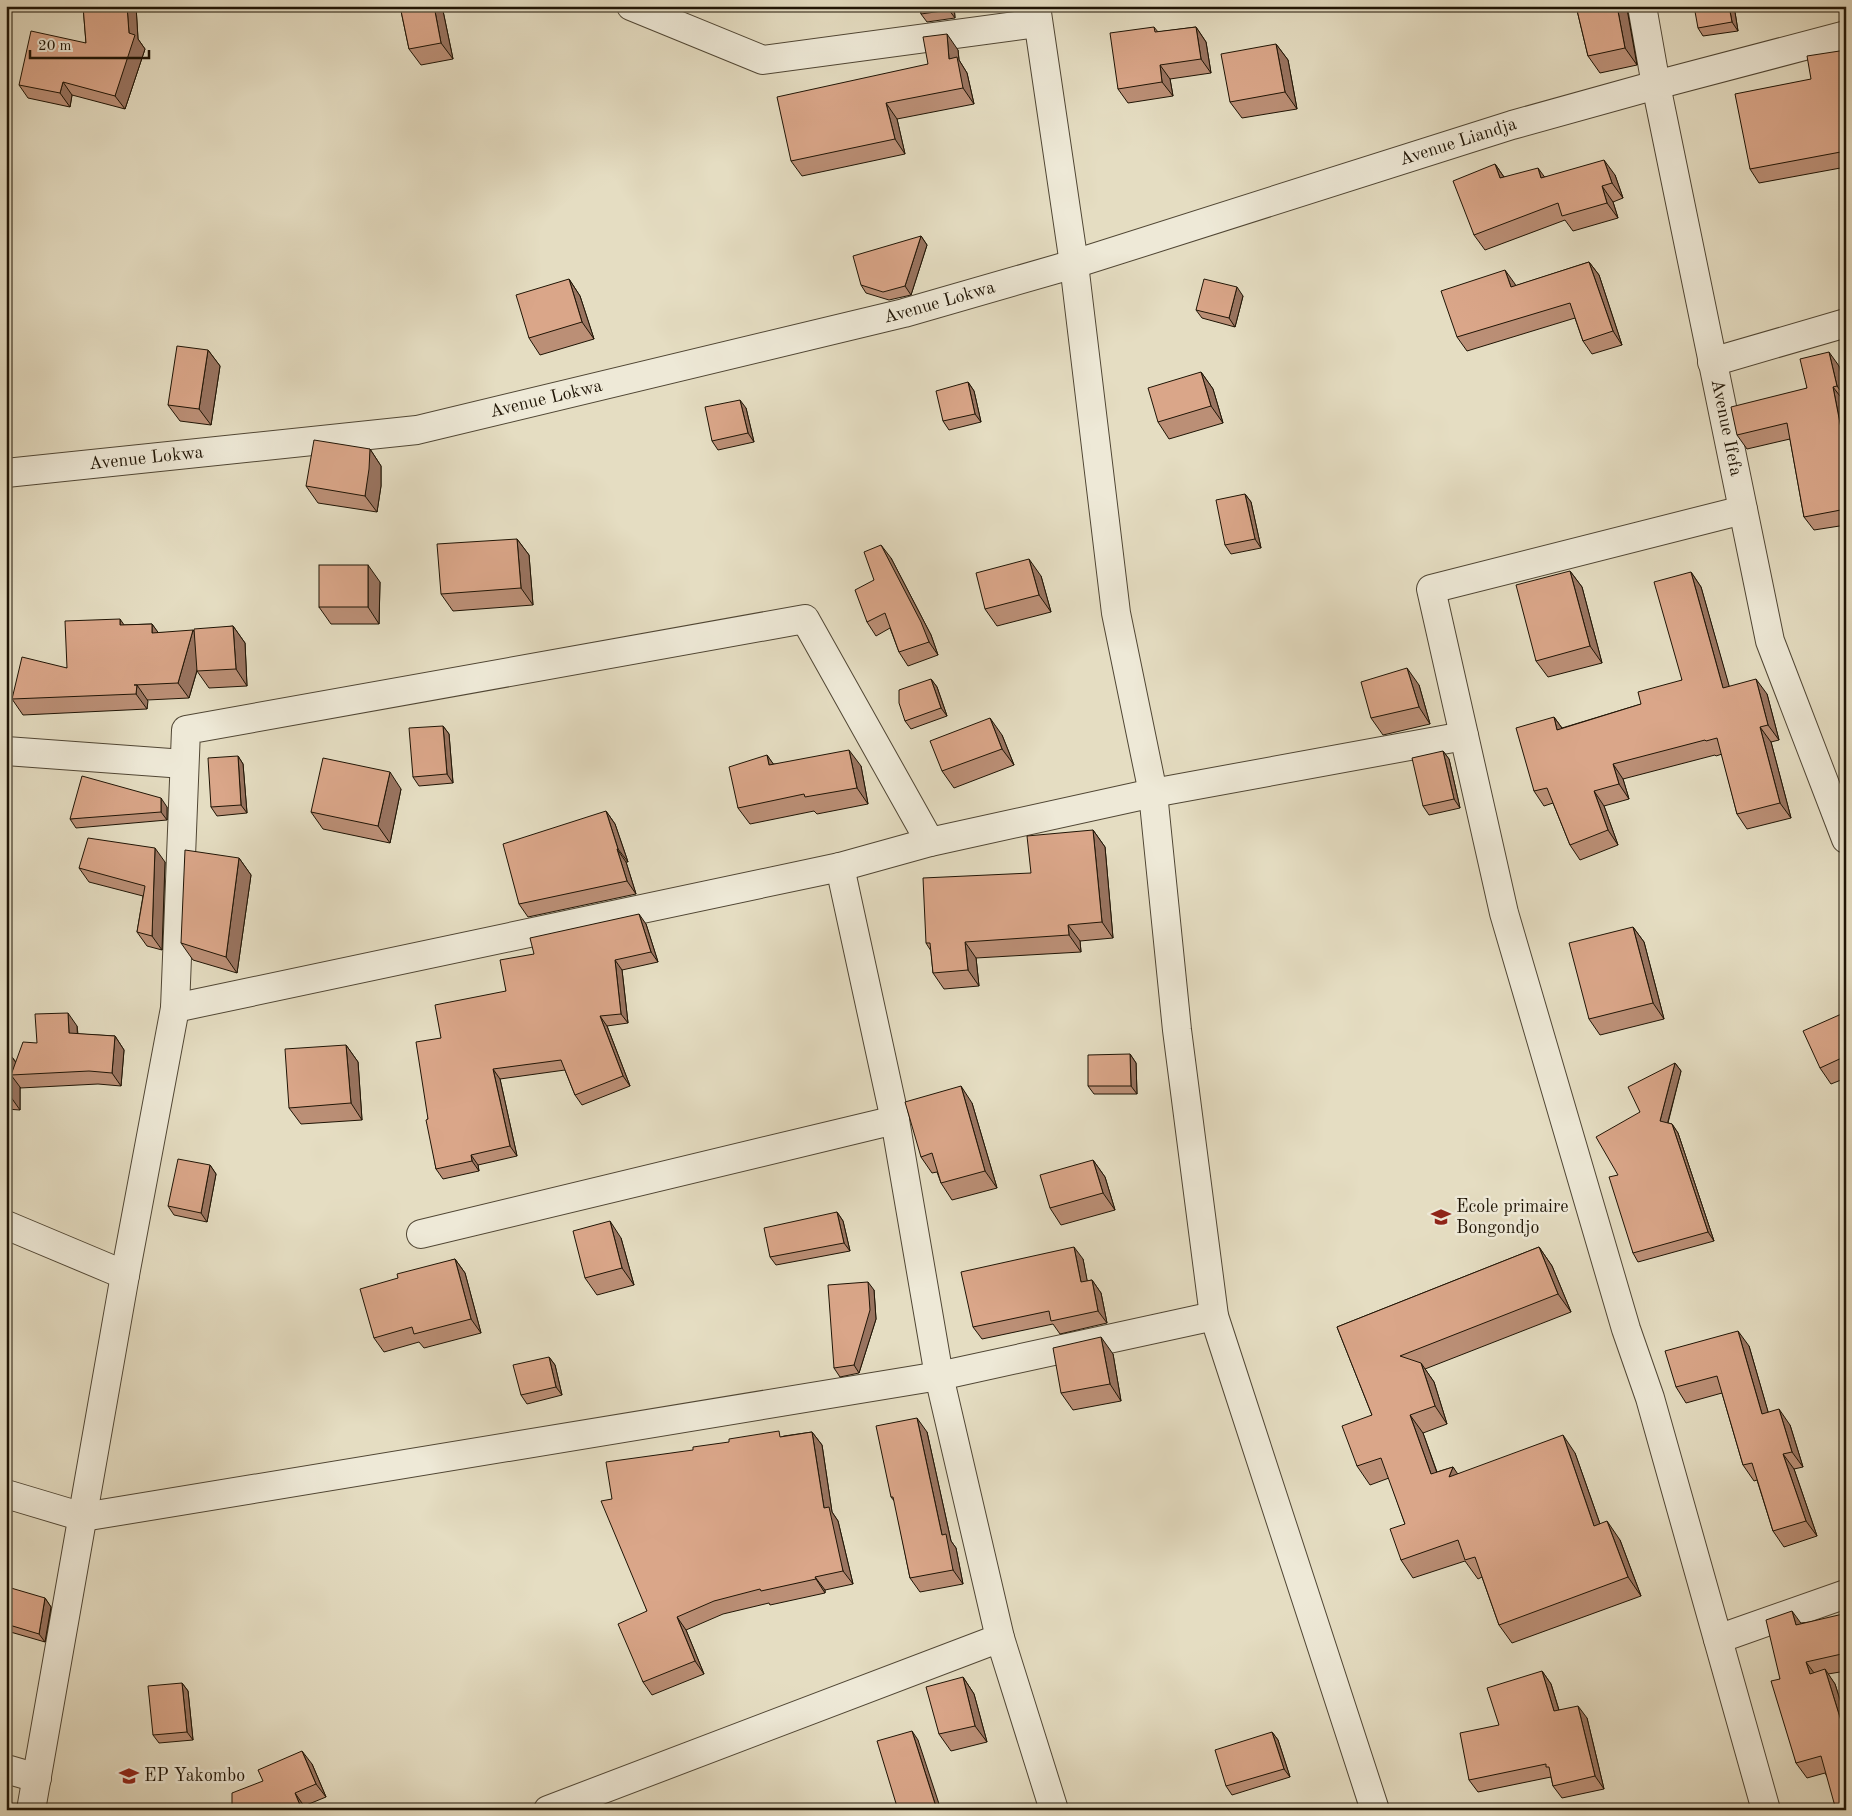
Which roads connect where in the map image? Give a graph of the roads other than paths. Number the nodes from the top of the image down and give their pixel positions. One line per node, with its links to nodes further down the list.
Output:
1 (631, 6): 3 (street)
2 (1642, 6): 5 (street, Avenue Ifefa)
3 (1037, 15): 6 (street)
4 (1846, 35): 5 (street, Avenue Liandja)
5 (1656, 84): 6 (street, Avenue Liandja); 8 (street, Avenue Ifefa)
6 (1074, 264): 9 (street, Avenue Lokwa); 14 (street)
7 (1846, 323): 8 (street)
8 (1712, 362): 10 (street, Avenue Ifefa)
9 (6, 473)
10 (1743, 510): 11 (street); 15 (street, Avenue Ifefa)
11 (1464, 736): 14 (street); 29 (street)
12 (6, 751): 13 (street)
13 (184, 764): 16 (street); 18 (street)
14 (1153, 793): 16 (street); 23 (street)
15 (1846, 839)
16 (930, 842): 17 (street)
17 (840, 867): 18 (street); 19 (street)
18 (175, 1008): 22 (street)
19 (895, 1120): 21 (street); 24 (street)
20 (6, 1225): 22 (street)
21 (421, 1234)
22 (125, 1275): 26 (street)
23 (1214, 1316): 24 (street); 35 (street)
24 (939, 1376): 26 (street); 28 (street)
25 (6, 1494): 26 (street)
26 (83, 1517): 31 (street)
27 (1846, 1594): 29 (street)
28 (1000, 1638): 33 (street); 34 (street)
29 (1718, 1639): 36 (street)
30 (6, 1769): 31 (street)
31 (37, 1778): 32 (street)
32 (31, 1810)
33 (548, 1810)
34 (1054, 1810)
35 (1375, 1810)
36 (1766, 1810)

